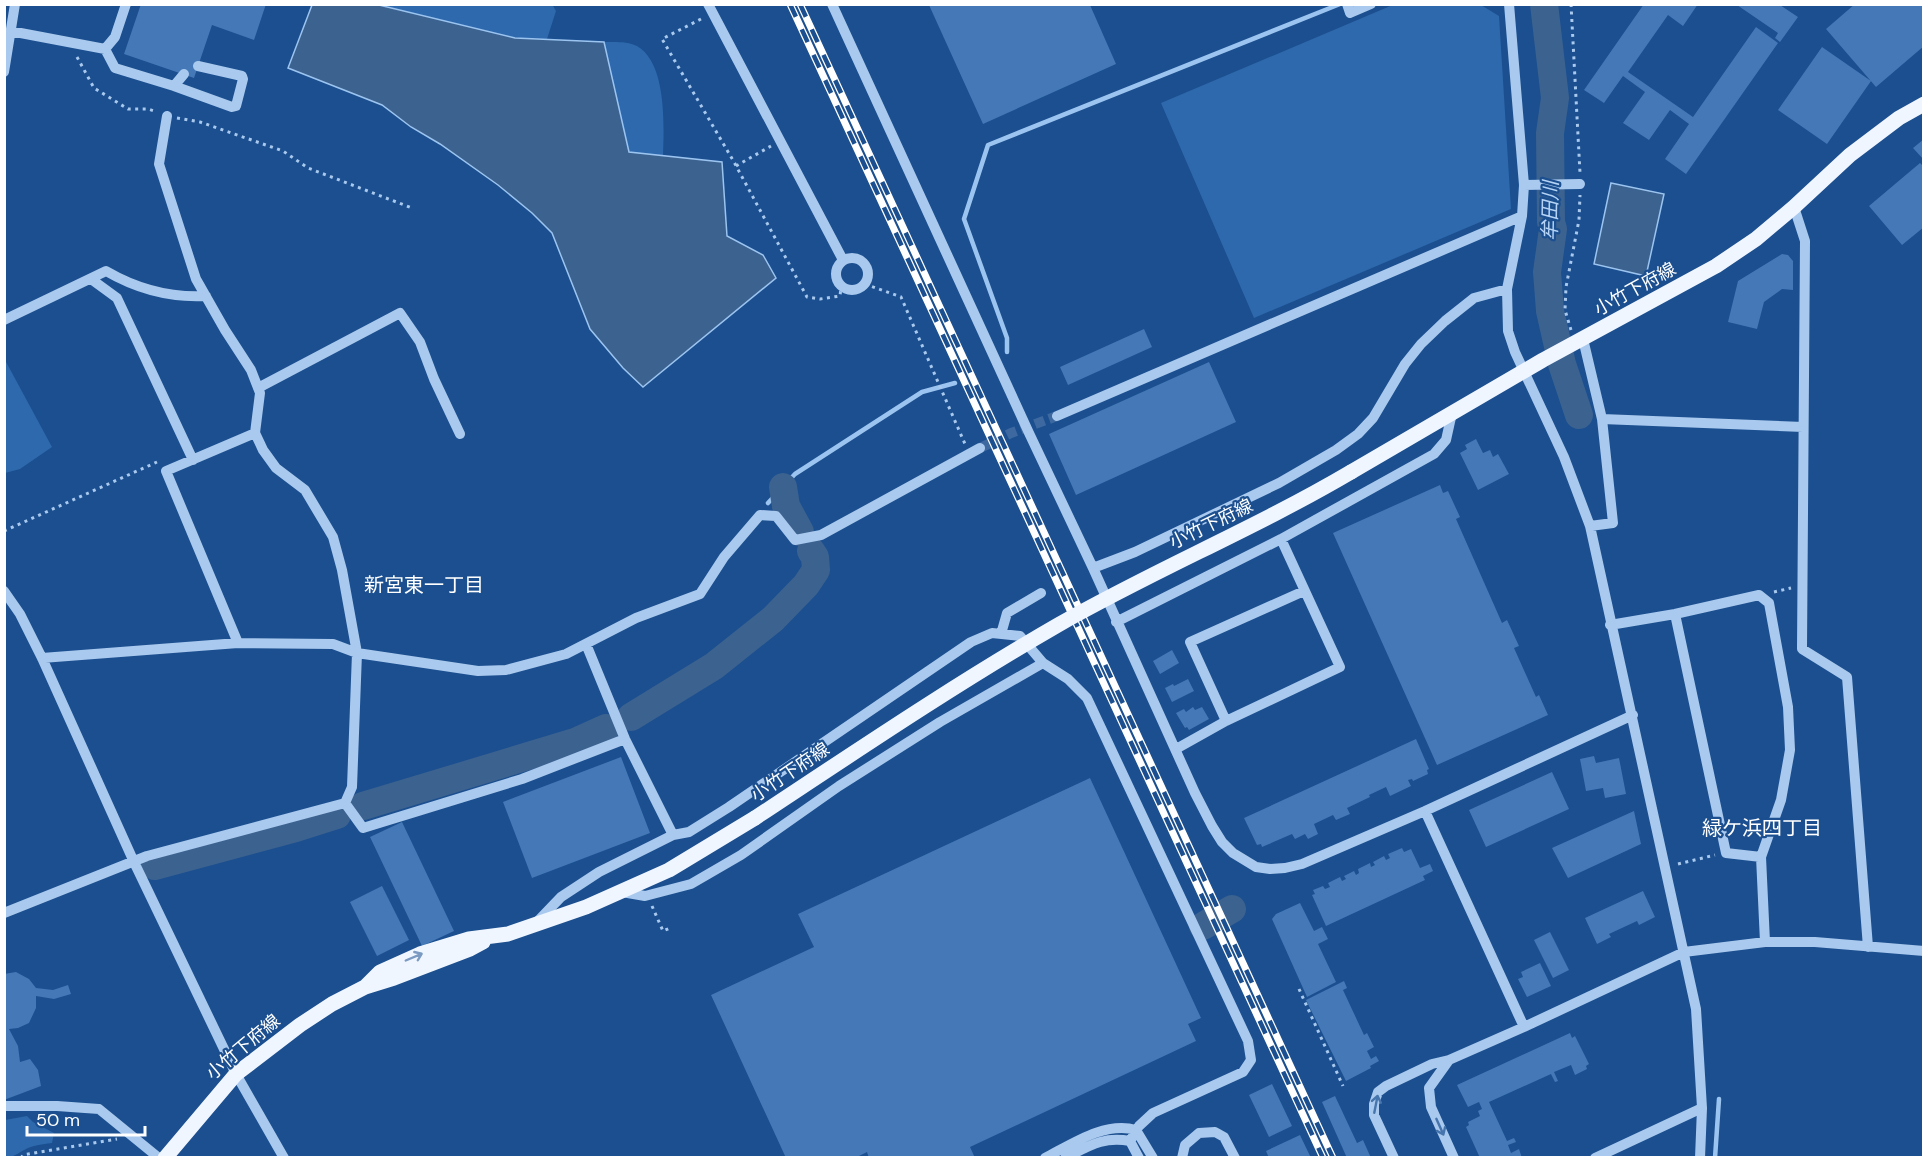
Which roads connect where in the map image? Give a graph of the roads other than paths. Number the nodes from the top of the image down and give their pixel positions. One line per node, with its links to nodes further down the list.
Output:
1 (15, 4): 8 (street)
2 (126, 4): 9 (street)
3 (832, 4): 38 (street)
4 (1347, 4): 5 (street)
5 (1371, 4)
6 (1509, 4): 17 (street)
7 (710, 9): 20 (street)
8 (10, 31): 9 (street); 11 (street)
9 (105, 49): 13 (street)
10 (198, 66): 13 (street)
11 (4, 72)
12 (184, 74): 13 (street)
13 (174, 86)
14 (1923, 104): 18 (main road, 小竹下府線)
15 (166, 116): 23 (street)
16 (1580, 184): 17 (street)
17 (1524, 185): 19 (street)
18 (1794, 207): 25 (main road, 小竹下府線); 31 (street)
19 (1522, 216): 22 (street); 29 (street)
20 (843, 260): 20 (street)
21 (91, 279): 23 (street); 24 (street); 35 (street)
22 (1506, 288): 26 (street); 38 (street)
23 (206, 296): 27 (street)
24 (4, 320)
25 (1579, 341): 26 (main road, 小竹下府線); 30 (street)
26 (1524, 371): 28 (main road, 小竹下府線); 36 (street)
27 (258, 388): 32 (street); 33 (street)
28 (1452, 413): 37 (street); 60 (main road, 小竹下府線, bridge)
29 (1057, 416)
30 (1602, 419): 31 (street); 36 (street)
31 (1803, 427): 64 (street)
32 (255, 433): 35 (street); 48 (street)
33 (460, 434)
34 (980, 448): 47 (street)
35 (193, 460): 46 (street)
36 (1590, 526): 44 (street)
37 (1281, 539): 40 (street); 43 (street)
38 (1093, 568): 43 (street)
39 (4, 591): 49 (street)
40 (1304, 591): 52 (street); 52 (street)
41 (1041, 593): 45 (street)
42 (1675, 614): 44 (street); 58 (street); 58 (street)
43 (1116, 622): 54 (street)
44 (1610, 625): 51 (street)
45 (1001, 634): 50 (street); 57 (street)
46 (238, 643): 48 (street); 49 (street)
47 (586, 644): 48 (street); 53 (street)
48 (357, 653): 55 (street)
49 (42, 658): 59 (street)
50 (1043, 663): 60 (street); 72 (street)
51 (1633, 715): 56 (street); 66 (street)
52 (1226, 722): 54 (street)
53 (625, 739): 55 (street); 57 (street)
54 (1176, 750): 56 (street)
55 (345, 803): 59 (street)
56 (1425, 811): 67 (street)
57 (673, 835): 62 (street)
58 (1761, 857): 63 (street)
59 (134, 862): 61 (street); 69 (street)
60 (622, 892): 62 (main road, 小竹下府線)
61 (4, 913)
62 (532, 926): 69 (main road, 小竹下府線)
63 (1765, 942): 64 (street); 66 (street)
64 (1868, 947): 65 (street)
65 (1923, 951)
66 (1684, 952): 67 (street); 71 (street)
67 (1524, 1027): 68 (street)
68 (1449, 1060): 83 (street, one-way to 68); 84 (street, one-way to 84)
69 (236, 1074): 75 (main road, 小竹下府線); 76 (street)
70 (4, 1106): 74 (street)
71 (1702, 1108): 85 (street); 86 (street)
72 (1136, 1130): 73 (street); 77 (street); 80 (street)
73 (1130, 1141): 78 (street); 79 (street)
74 (159, 1158)
75 (165, 1158)
76 (284, 1158)
77 (1045, 1158)
78 (1065, 1158)
79 (1139, 1158)
80 (1153, 1158)
81 (1182, 1158): 82 (street)
82 (1235, 1158)
83 (1394, 1158)
84 (1454, 1158)
85 (1595, 1158)
86 (1700, 1158)

